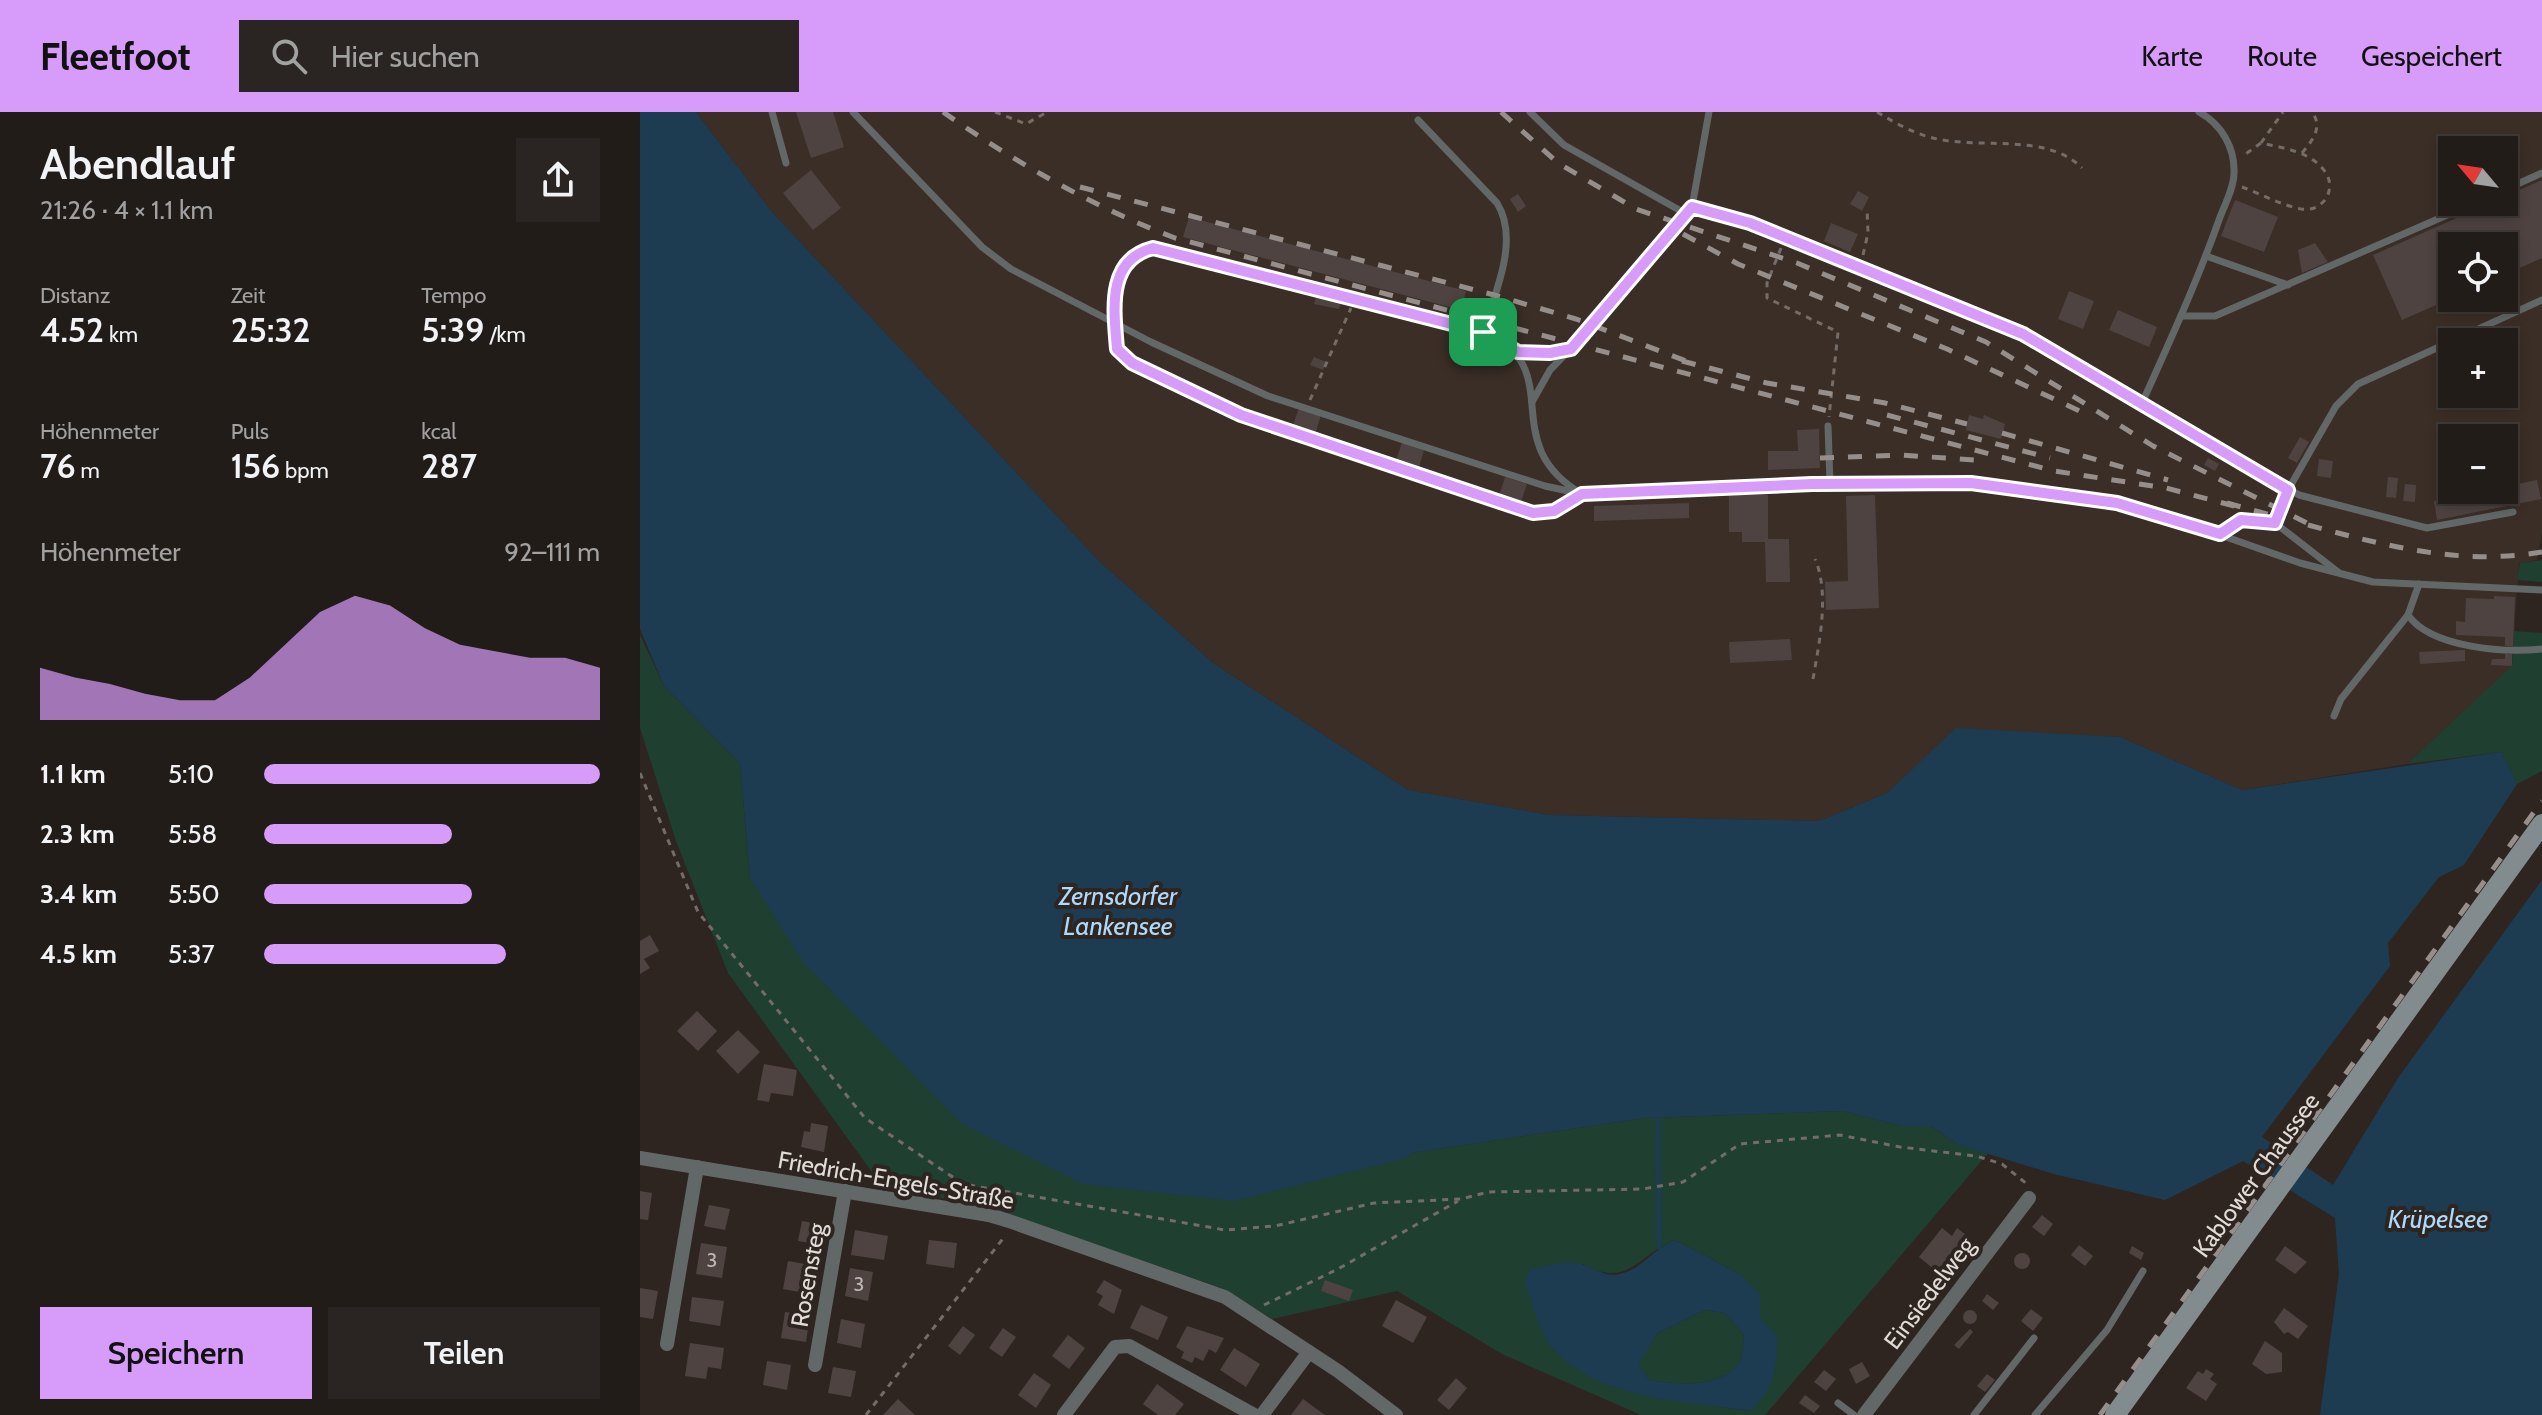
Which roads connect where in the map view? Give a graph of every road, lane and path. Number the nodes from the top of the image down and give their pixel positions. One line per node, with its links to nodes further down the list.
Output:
1 (772, 112): 14 (lane)
2 (853, 112): 31 (lane)
3 (995, 112): 4 (path)
4 (1047, 112)
5 (1530, 112): 22 (lane)
6 (1709, 112): 20 (lane)
7 (1877, 112): 16 (path)
8 (2199, 112): 15 (lane)
9 (2283, 112): 12 (path)
10 (2312, 112): 13 (path)
11 (1418, 120): 32 (lane)
12 (2261, 143): 13 (path); 15 (path)
13 (2302, 153): 18 (path)
14 (786, 163)
15 (2233, 163): 18 (lane)
16 (2082, 168)
17 (2542, 173): 19 (lane)
18 (2232, 183): 25 (lane)
19 (2518, 184)
20 (1692, 207): 22 (lane); 24 (lane)
21 (1867, 208): 26 (path)
22 (1688, 215): 33 (lane)
23 (2445, 216): 27 (lane)
24 (1786, 238): 26 (lane); 38 (path)
25 (2206, 256): 27 (lane); 30 (lane)
26 (1859, 267): 35 (lane)
27 (2288, 285): 30 (lane)
28 (1356, 298): 31 (lane); 32 (lane); 37 (path)
29 (2542, 300): 40 (lane)
30 (2181, 316): 35 (lane)
31 (1115, 324): 37 (lane); 41 (lane)
32 (1483, 332): 34 (lane)
33 (1571, 349): 34 (lane); 36 (lane)
34 (1518, 352): 36 (lane)
35 (2142, 403): 40 (lane)
36 (1531, 404): 41 (lane)
37 (1306, 408): 41 (lane)
38 (1828, 426): 39 (lane)
39 (1830, 483): 41 (lane); 44 (lane)
40 (2288, 490): 42 (lane); 43 (lane)
41 (1582, 494)
42 (2513, 512)
43 (2275, 523): 44 (path); 46 (lane)
44 (2220, 534): 46 (lane)
45 (1815, 559): 51 (path)
46 (2342, 575): 47 (lane)
47 (2419, 584): 48 (lane); 49 (lane)
48 (2542, 590)
49 (2408, 615): 50 (lane); 52 (lane)
50 (2542, 649)
51 (1813, 679)
52 (2334, 716)
53 (640, 773): 59 (path)
54 (2542, 824): 77 (street, Kablower Chaussee)
55 (640, 1158): 56 (street, Friedrich-Engels-Straße)
56 (697, 1167): 57 (street, Friedrich-Engels-Straße); 64 (street)
57 (845, 1191): 60 (street, Friedrich-Engels-Straße); 66 (street, Rosensteg)
58 (2029, 1198): 59 (path); 74 (street, Einsiedelweg)
59 (1461, 1199): 62 (path)
60 (1009, 1221): 62 (street, Friedrich-Engels-Straße); 68 (path)
61 (2143, 1271): 76 (lane)
62 (1250, 1313): 65 (street, Friedrich-Engels-Straße)
63 (2034, 1338): 75 (lane)
64 (667, 1344)
65 (1309, 1352): 71 (street); 72 (street, Friedrich-Engels-Straße)
66 (815, 1365)
67 (1838, 1403): 73 (lane)
68 (866, 1415)
69 (1064, 1415): 70 (street)
70 (1254, 1415)
71 (1262, 1415)
72 (1396, 1415)
73 (1854, 1415)
74 (1864, 1415)
75 (1974, 1415)
76 (2035, 1415)
77 (2115, 1415)

